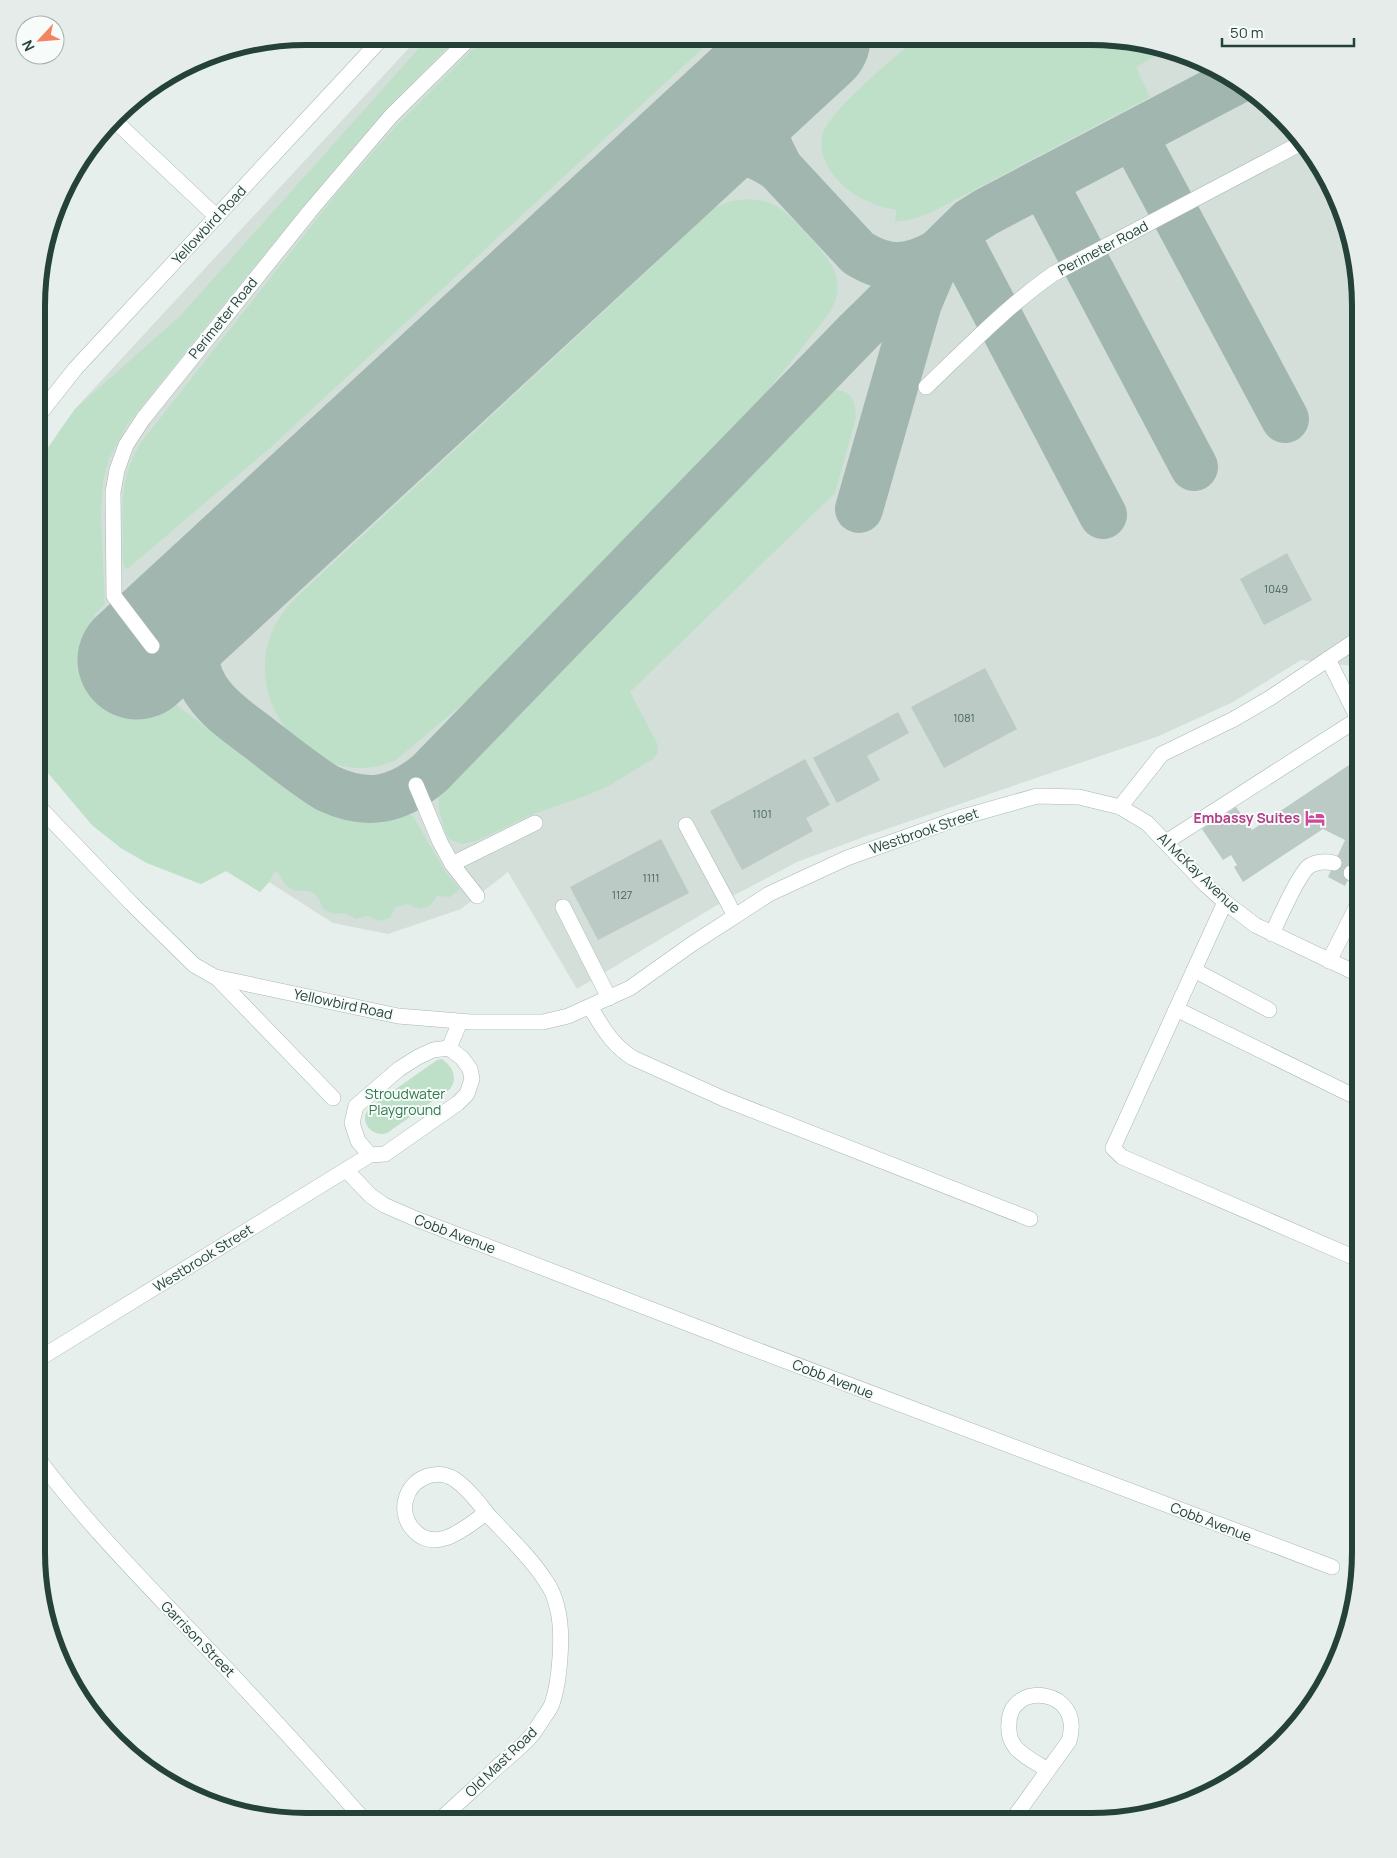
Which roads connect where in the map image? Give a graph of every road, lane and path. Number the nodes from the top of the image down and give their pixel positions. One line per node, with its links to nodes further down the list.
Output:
1 (376, 45): 5 (street, Yellowbird Road)
2 (464, 45): 9 (street, Perimeter Road)
3 (119, 125): 5 (street)
4 (1297, 145): 6 (street, Perimeter Road)
5 (217, 216): 7 (street, Yellowbird Road)
6 (926, 388)
7 (45, 407)
8 (1352, 643): 10 (street)
9 (152, 646)
10 (1328, 659): 11 (street); 14 (street)
11 (1352, 705)
12 (1352, 722): 18 (street)
13 (416, 785): 20 (street)
14 (1120, 807): 18 (street, Al McKay Avenue); 24 (street, Westbrook Street)
15 (45, 813): 30 (street, Yellowbird Road)
16 (535, 823): 20 (street)
17 (686, 825): 24 (street)
18 (1166, 842): 22 (street, Al McKay Avenue)
19 (1334, 863): 26 (street)
20 (452, 864): 21 (street)
21 (477, 896)
22 (1225, 902): 26 (street, Al McKay Avenue); 28 (street)
23 (564, 907): 31 (street)
24 (735, 916): 31 (street, Westbrook Street)
25 (1352, 927): 27 (street)
26 (1272, 934): 27 (street, Al McKay Avenue)
27 (1329, 961): 29 (street, Al McKay Avenue)
28 (1194, 970): 33 (street); 34 (street)
29 (1352, 971)
30 (215, 977): 35 (street, Yellowbird Road); 38 (street, Yellowbird Road)
31 (609, 998): 32 (street, Westbrook Street)
32 (590, 1007): 35 (street, Westbrook Street); 41 (street)
33 (1176, 1009): 37 (street); 42 (street)
34 (1269, 1010)
35 (466, 1022): 36 (street)
36 (449, 1048): 39 (street); 39 (street, Westbrook Street)
37 (1352, 1095)
38 (333, 1098)
39 (370, 1155): 40 (street, Westbrook Street)
40 (346, 1170): 43 (street, Westbrook Street); 46 (street, Cobb Avenue)
41 (1030, 1219)
42 (1352, 1251)
43 (45, 1355)
44 (45, 1468): 48 (street, Garrison Street)
45 (486, 1513): 45 (street, Old Mast Road); 49 (street, Old Mast Road)
46 (1332, 1568)
47 (1048, 1770): 47 (street); 50 (street)
48 (358, 1813)
49 (448, 1813)
50 (1018, 1813)

